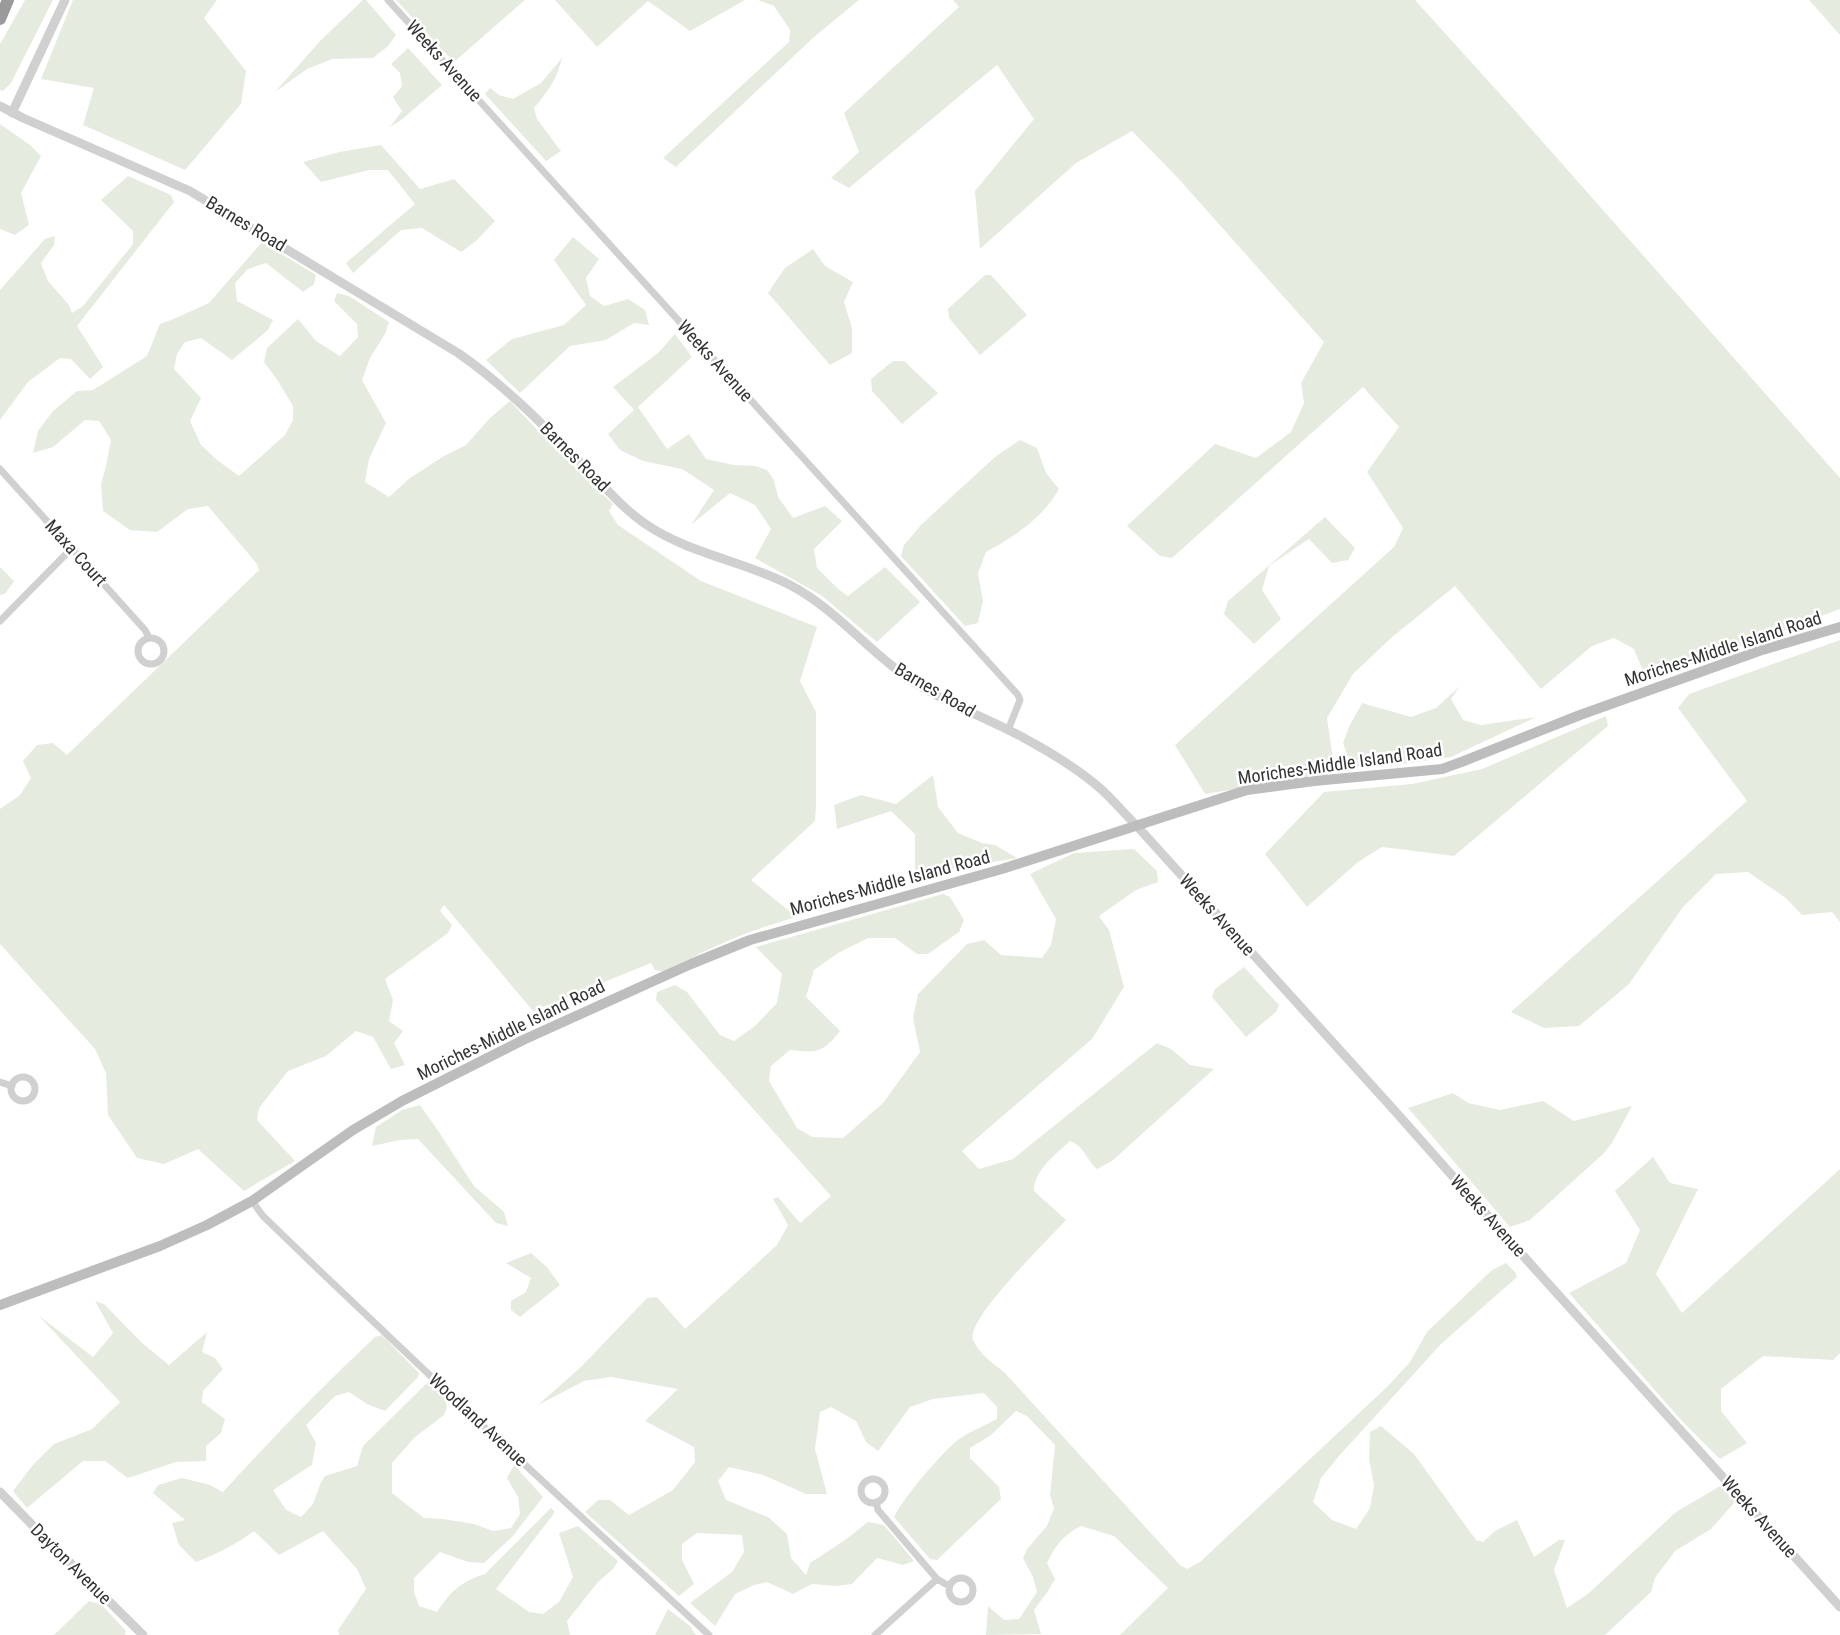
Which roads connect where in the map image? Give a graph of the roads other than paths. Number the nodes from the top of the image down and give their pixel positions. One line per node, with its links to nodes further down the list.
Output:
1 (8, 0): 4 (highway)
2 (65, 0): 6 (street)
3 (388, 0): 12 (street, Weeks Avenue)
4 (0, 19)
5 (0, 106): 6 (street, Barnes Road)
6 (12, 113): 12 (street, Barnes Road)
7 (0, 469): 8 (street, Maxa Court)
8 (72, 548): 9 (street); 11 (street, Maxa Court)
9 (0, 621)
10 (1840, 627): 13 (main road, Moriches-Middle Island Road)
11 (149, 638)
12 (1008, 730): 13 (street, Barnes Road)
13 (1136, 825): 16 (main road, Moriches-Middle Island Road); 22 (street, Weeks Avenue)
14 (0, 1082): 15 (street)
15 (12, 1086)
16 (252, 1201): 17 (main road, Moriches-Middle Island Road); 24 (street, Woodland Avenue)
17 (0, 1306)
18 (0, 1492): 23 (street, Dayton Avenue)
19 (876, 1502): 20 (street)
20 (937, 1578): 21 (street); 25 (street)
21 (949, 1586)
22 (1840, 1607)
23 (143, 1635)
24 (709, 1635)
25 (875, 1635)

